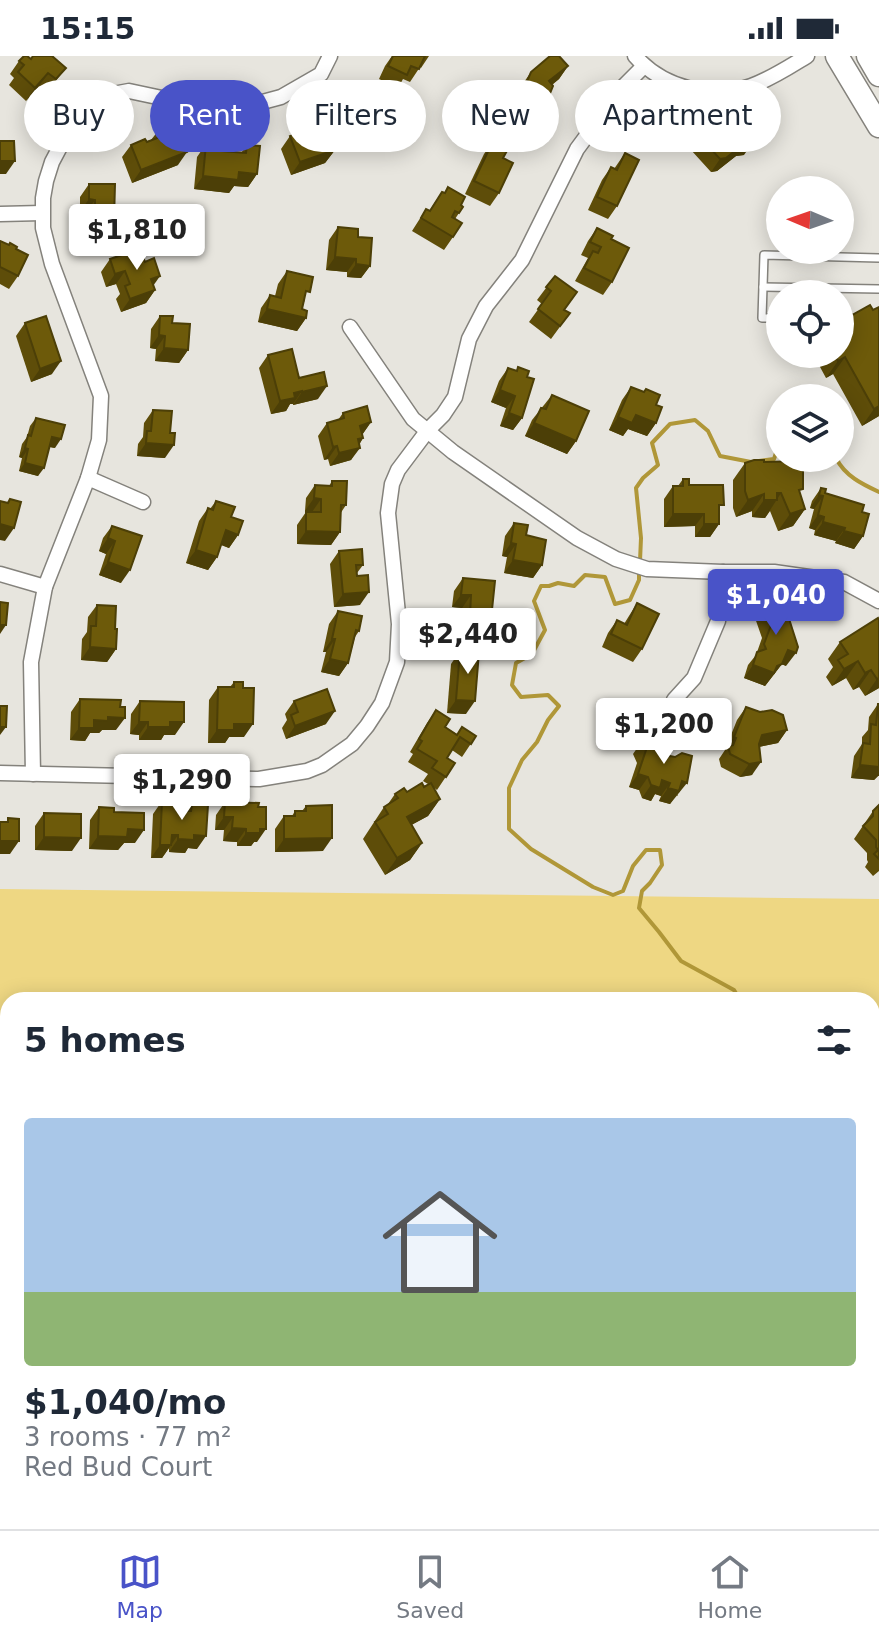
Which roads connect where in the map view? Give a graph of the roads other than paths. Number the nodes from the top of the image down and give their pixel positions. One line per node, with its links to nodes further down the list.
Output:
1 (330, 56): 8 (street)
2 (807, 56): 5 (street)
3 (837, 56): 7 (main road)
4 (868, 56): 6 (main road)
5 (640, 61): 15 (street)
6 (879, 75)
7 (879, 126)
8 (42, 213): 9 (street); 16 (street)
9 (0, 214)
10 (879, 258): 11 (lane)
11 (763, 287): 12 (lane); 13 (lane)
12 (879, 289)
13 (766, 318)
14 (350, 327): 15 (street)
15 (428, 430): 18 (street); 24 (street)
16 (88, 478): 17 (street); 20 (street)
17 (143, 502)
18 (723, 572): 21 (street); 22 (street)
19 (0, 574): 20 (street)
20 (45, 587): 24 (street)
21 (879, 601)
22 (674, 700)
23 (0, 773): 24 (street)
24 (33, 774)

